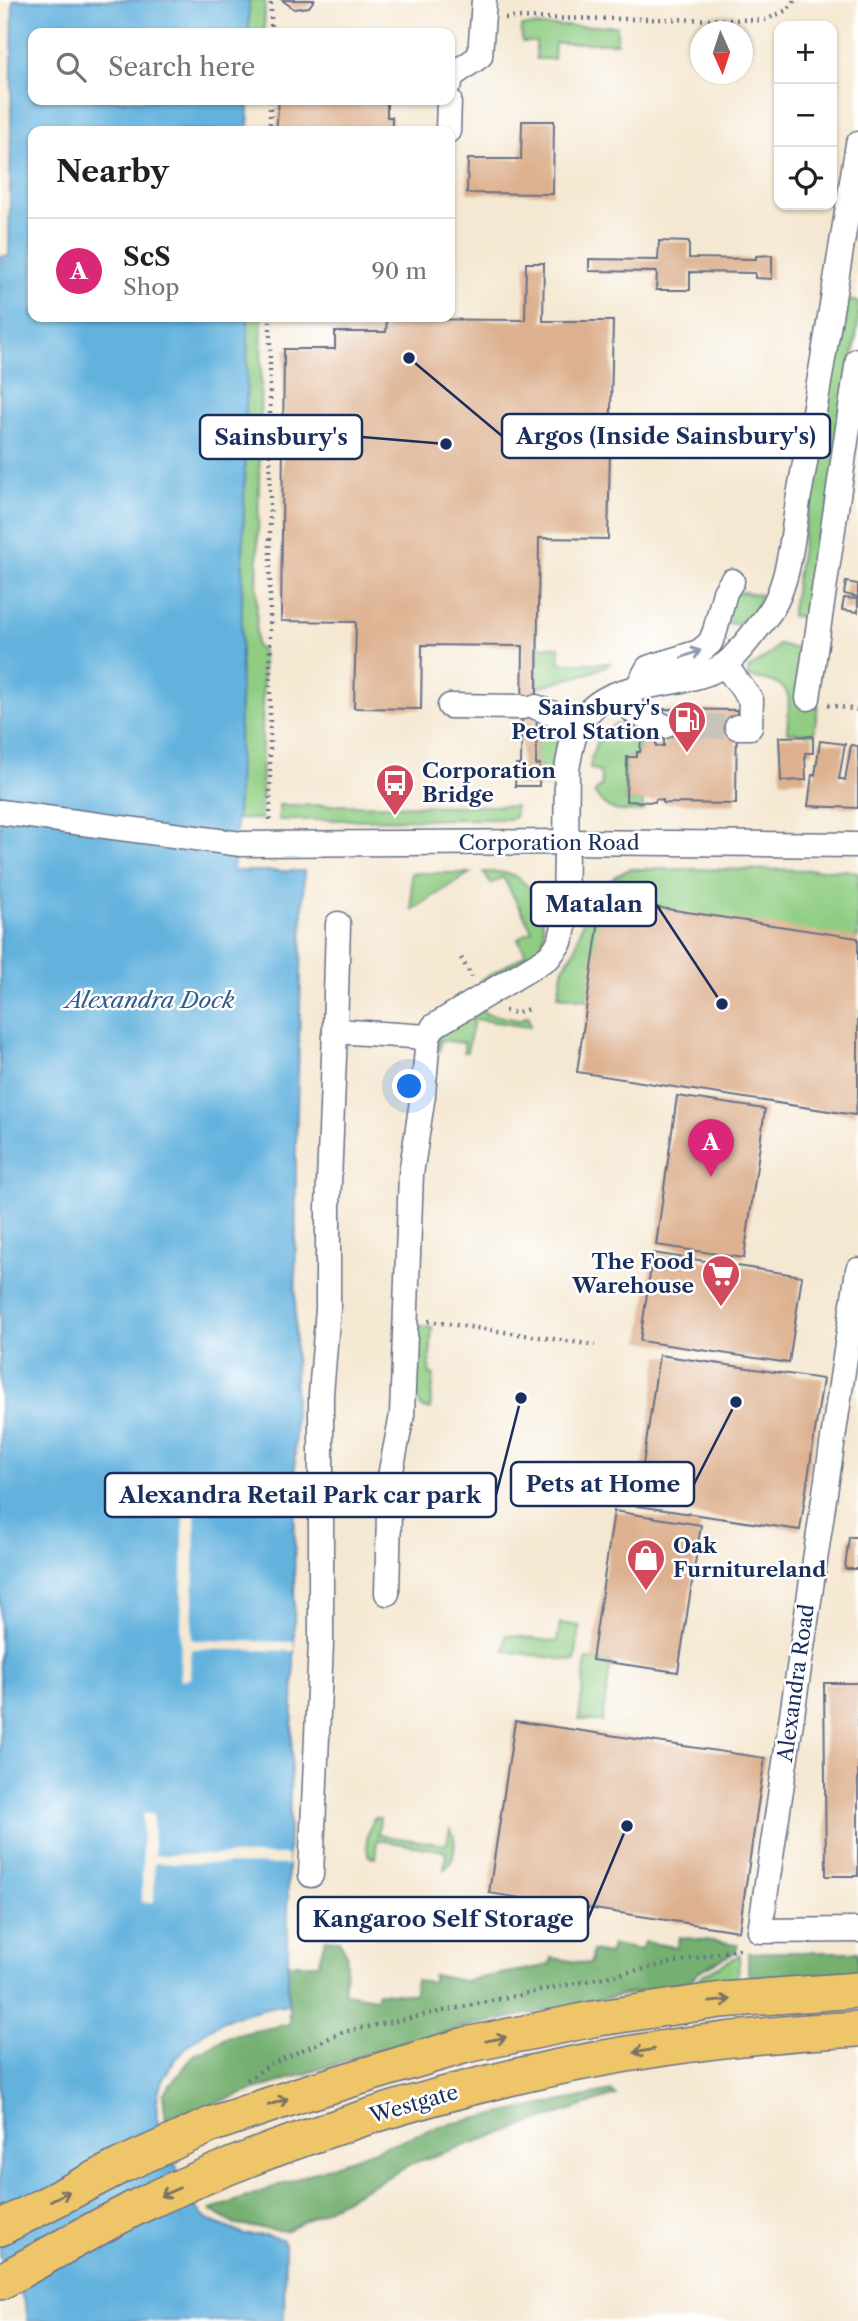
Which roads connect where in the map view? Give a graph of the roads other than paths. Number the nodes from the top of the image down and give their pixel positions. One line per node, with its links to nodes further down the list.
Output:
1 (483, 9): 2 (street)
2 (455, 74)
3 (449, 105): 4 (street)
4 (448, 126)
5 (858, 144): 8 (street)
6 (858, 360): 10 (street)
7 (732, 581): 9 (street, one-way to 7)
8 (726, 665): 9 (street); 14 (street)
9 (630, 690): 12 (street); 13 (street)
10 (808, 698)
11 (450, 705): 12 (street)
12 (579, 724): 16 (street)
13 (664, 726)
14 (737, 726)
15 (0, 812): 16 (street, Corporation Road)
16 (565, 842): 17 (street, Corporation Road); 20 (street)
17 (858, 845)
18 (338, 924): 19 (street)
19 (335, 1031): 20 (street); 24 (street)
20 (428, 1037): 23 (street)
21 (858, 1270): 22 (street, Alexandra Road)
22 (850, 1378): 25 (street, Alexandra Road)
23 (387, 1593)
24 (311, 1875)
25 (858, 1930)
26 (858, 1990): 28 (highway, Westgate, one-way to 26)
27 (858, 2029): 29 (highway, Westgate, one-way to 29)
28 (0, 2228)
29 (0, 2282)

